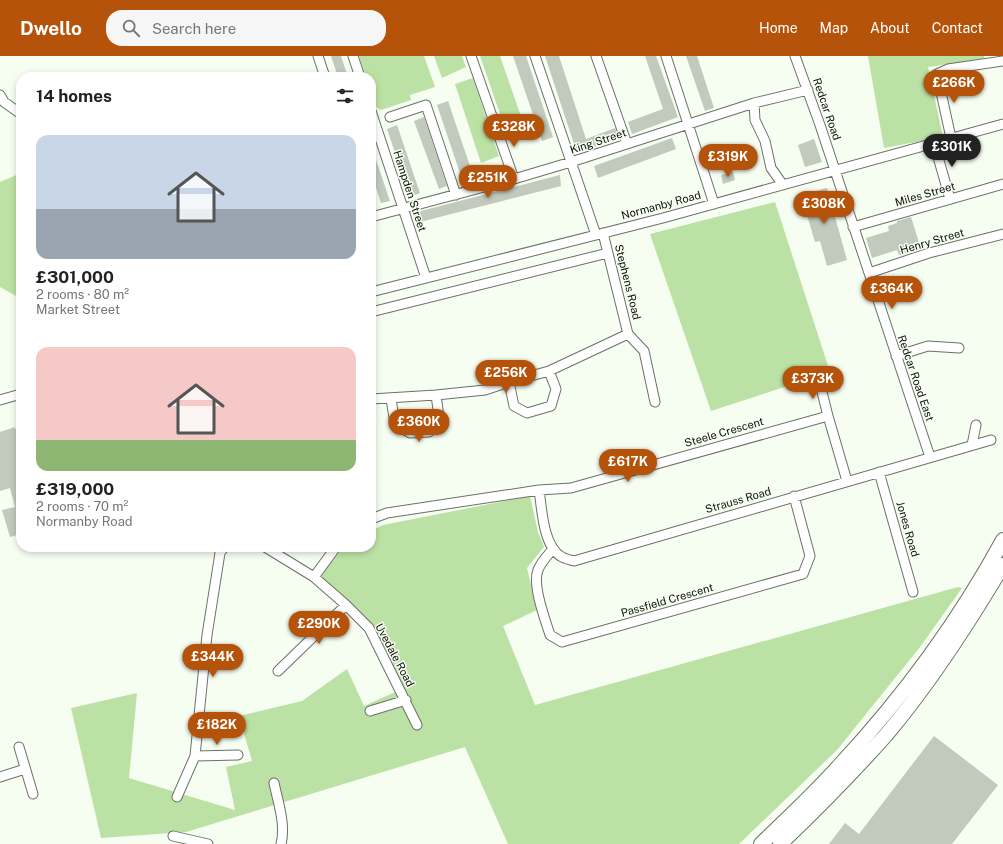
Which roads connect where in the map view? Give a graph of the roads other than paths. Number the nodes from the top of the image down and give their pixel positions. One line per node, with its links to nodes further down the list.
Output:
1 (318, 56): 9 (street)
2 (353, 56): 10 (street)
3 (471, 56): 24 (street)
4 (534, 56): 22 (street, Stephens Road)
5 (596, 56): 20 (street)
6 (666, 56): 16 (street)
7 (795, 56): 11 (street, Redcar Road)
8 (1003, 61): 19 (street)
9 (323, 72)
10 (358, 72)
11 (808, 90): 13 (street, King Street); 23 (street, Redcar Road)
12 (1, 101): 14 (street)
13 (754, 103): 16 (street, King Street); 26 (street)
14 (16, 111)
15 (390, 117): 27 (street)
16 (688, 124): 20 (street, King Street); 29 (street)
17 (1003, 124): 19 (street, Normanby Road)
18 (376, 125): 30 (street, Hampden Street)
19 (951, 138): 21 (street, Normanby Road)
20 (627, 144): 22 (street, King Street)
21 (934, 144): 23 (street, Normanby Road); 28 (street)
22 (571, 162): 24 (street, King Street); 33 (street, Stephens Road)
23 (834, 170): 26 (street, Normanby Road); 32 (street, Redcar Road East)
24 (514, 179): 27 (street, King Street)
25 (1003, 184): 28 (street, Miles Street)
26 (783, 185): 29 (street, Normanby Road)
27 (456, 195): 30 (street, King Street)
28 (950, 199): 32 (street, Miles Street)
29 (714, 204): 33 (street, Normanby Road)
30 (403, 209): 31 (street, King Street); 37 (street, Hampden Street)
31 (376, 216)
32 (853, 227): 36 (street, Redcar Road East)
33 (599, 234): 35 (street, Stephens Road); 37 (street, Normanby Road)
34 (1003, 234): 36 (street, Henry Street)
35 (608, 253): 39 (street); 40 (street, Stephens Road)
36 (868, 273): 42 (street, Redcar Road East)
37 (426, 278): 38 (street, Normanby Road)
38 (376, 291)
39 (376, 311)
40 (628, 334): 43 (street); 51 (street, Stephens Road)
41 (959, 348): 42 (street)
42 (896, 356): 56 (street, Redcar Road East)
43 (549, 371): 45 (street); 45 (street)
44 (819, 380): 52 (street)
45 (509, 382): 47 (street)
46 (16, 395): 50 (street)
47 (436, 396): 48 (street); 48 (street)
48 (391, 398): 49 (street)
49 (376, 399)
50 (0, 400)
51 (655, 402)
52 (828, 416): 58 (street); 59 (street, Steele Crescent)
53 (976, 425): 55 (street)
54 (991, 440): 55 (street, Strauss Road)
55 (972, 444): 56 (street, Strauss Road)
56 (930, 457): 57 (street, Strauss Road)
57 (879, 472): 58 (street, Strauss Road); 69 (street, Jones Road)
58 (847, 481): 60 (street, Strauss Road)
59 (539, 490): 61 (street, Steele Crescent); 63 (street)
60 (794, 496): 63 (street, Strauss Road); 63 (street, Passfield Crescent)
61 (376, 517)
62 (1003, 540): 86 (highway)
63 (553, 548)
64 (221, 552): 77 (street)
65 (273, 552): 68 (street, Uvedale Road)
66 (332, 552): 68 (street)
67 (1003, 565): 87 (highway)
68 (314, 577): 70 (street, Uvedale Road)
69 (913, 592)
70 (346, 605): 71 (street); 72 (street, Uvedale Road)
71 (278, 671)
72 (406, 700): 73 (street); 74 (street, Uvedale Road)
73 (370, 711)
74 (417, 725)
75 (19, 747): 78 (street)
76 (238, 755): 77 (street)
77 (195, 756): 82 (street)
78 (25, 769): 79 (street); 81 (street)
79 (0, 777)
80 (274, 783): 85 (street)
81 (33, 794)
82 (177, 797)
83 (173, 836): 84 (street)
84 (208, 844)
85 (281, 844)
86 (761, 844)
87 (780, 844)

